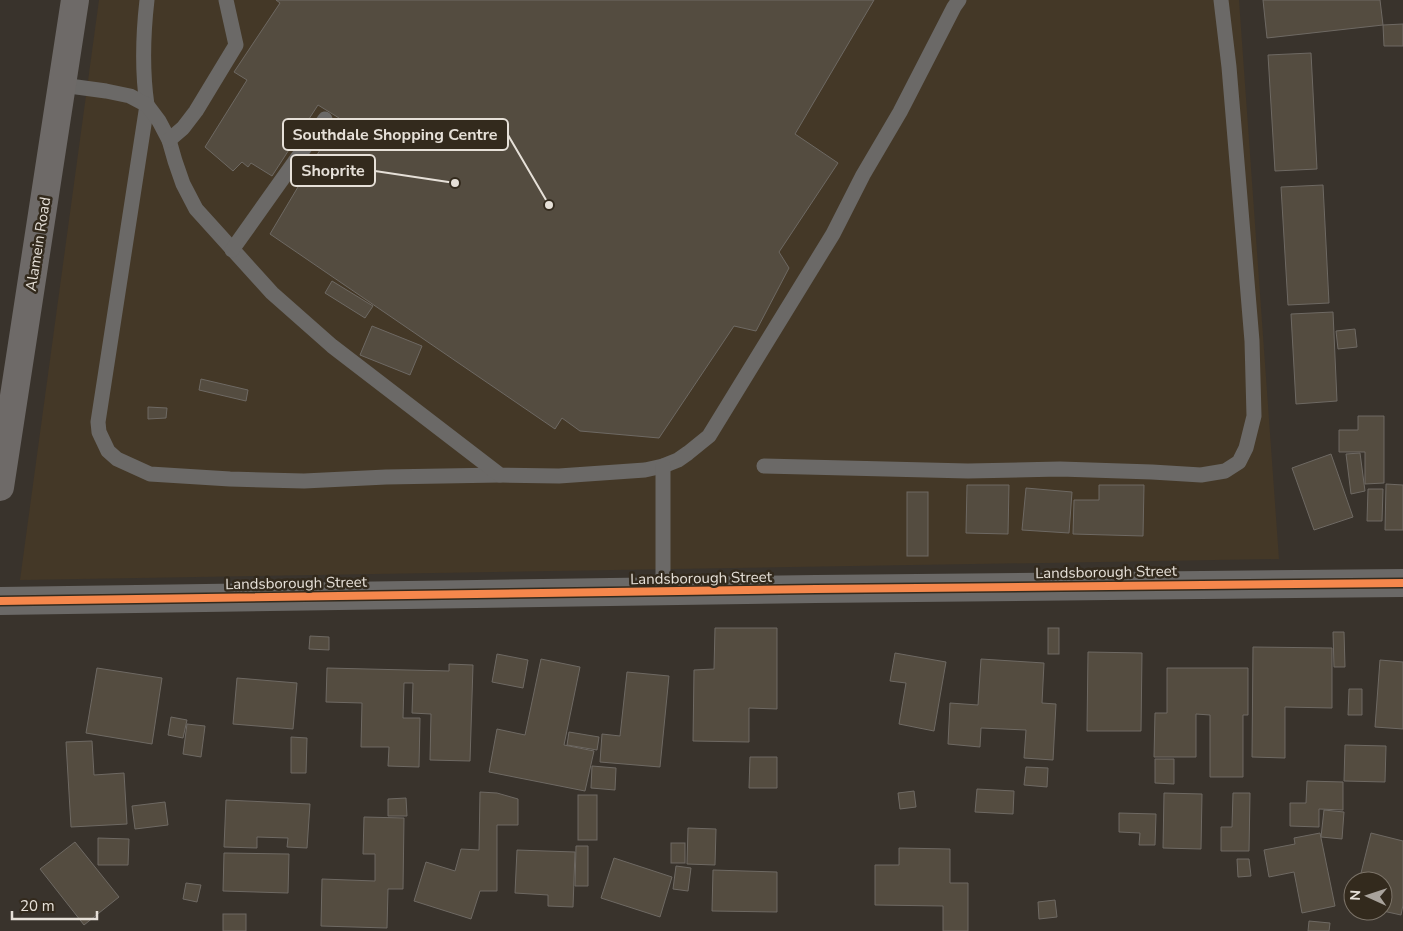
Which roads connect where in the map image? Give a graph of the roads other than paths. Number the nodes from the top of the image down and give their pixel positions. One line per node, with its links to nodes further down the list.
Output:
1 (75, 0): 6 (main road, Alamein Road)
2 (147, 0): 7 (lane)
3 (226, 0): 9 (lane)
4 (959, 0): 11 (lane)
5 (1221, 0): 12 (lane)
6 (62, 85): 7 (lane); 14 (main road, Alamein Road)
7 (147, 105): 9 (lane); 13 (lane)
8 (325, 119): 10 (lane)
9 (169, 140): 10 (lane)
10 (232, 250): 13 (lane)
11 (663, 466): 13 (lane); 16 (lane)
12 (764, 466)
13 (500, 475)
14 (0, 487)
15 (1403, 583): 16 (street, Landsborough Street)
16 (663, 592): 17 (street, Landsborough Street)
17 (0, 601)

